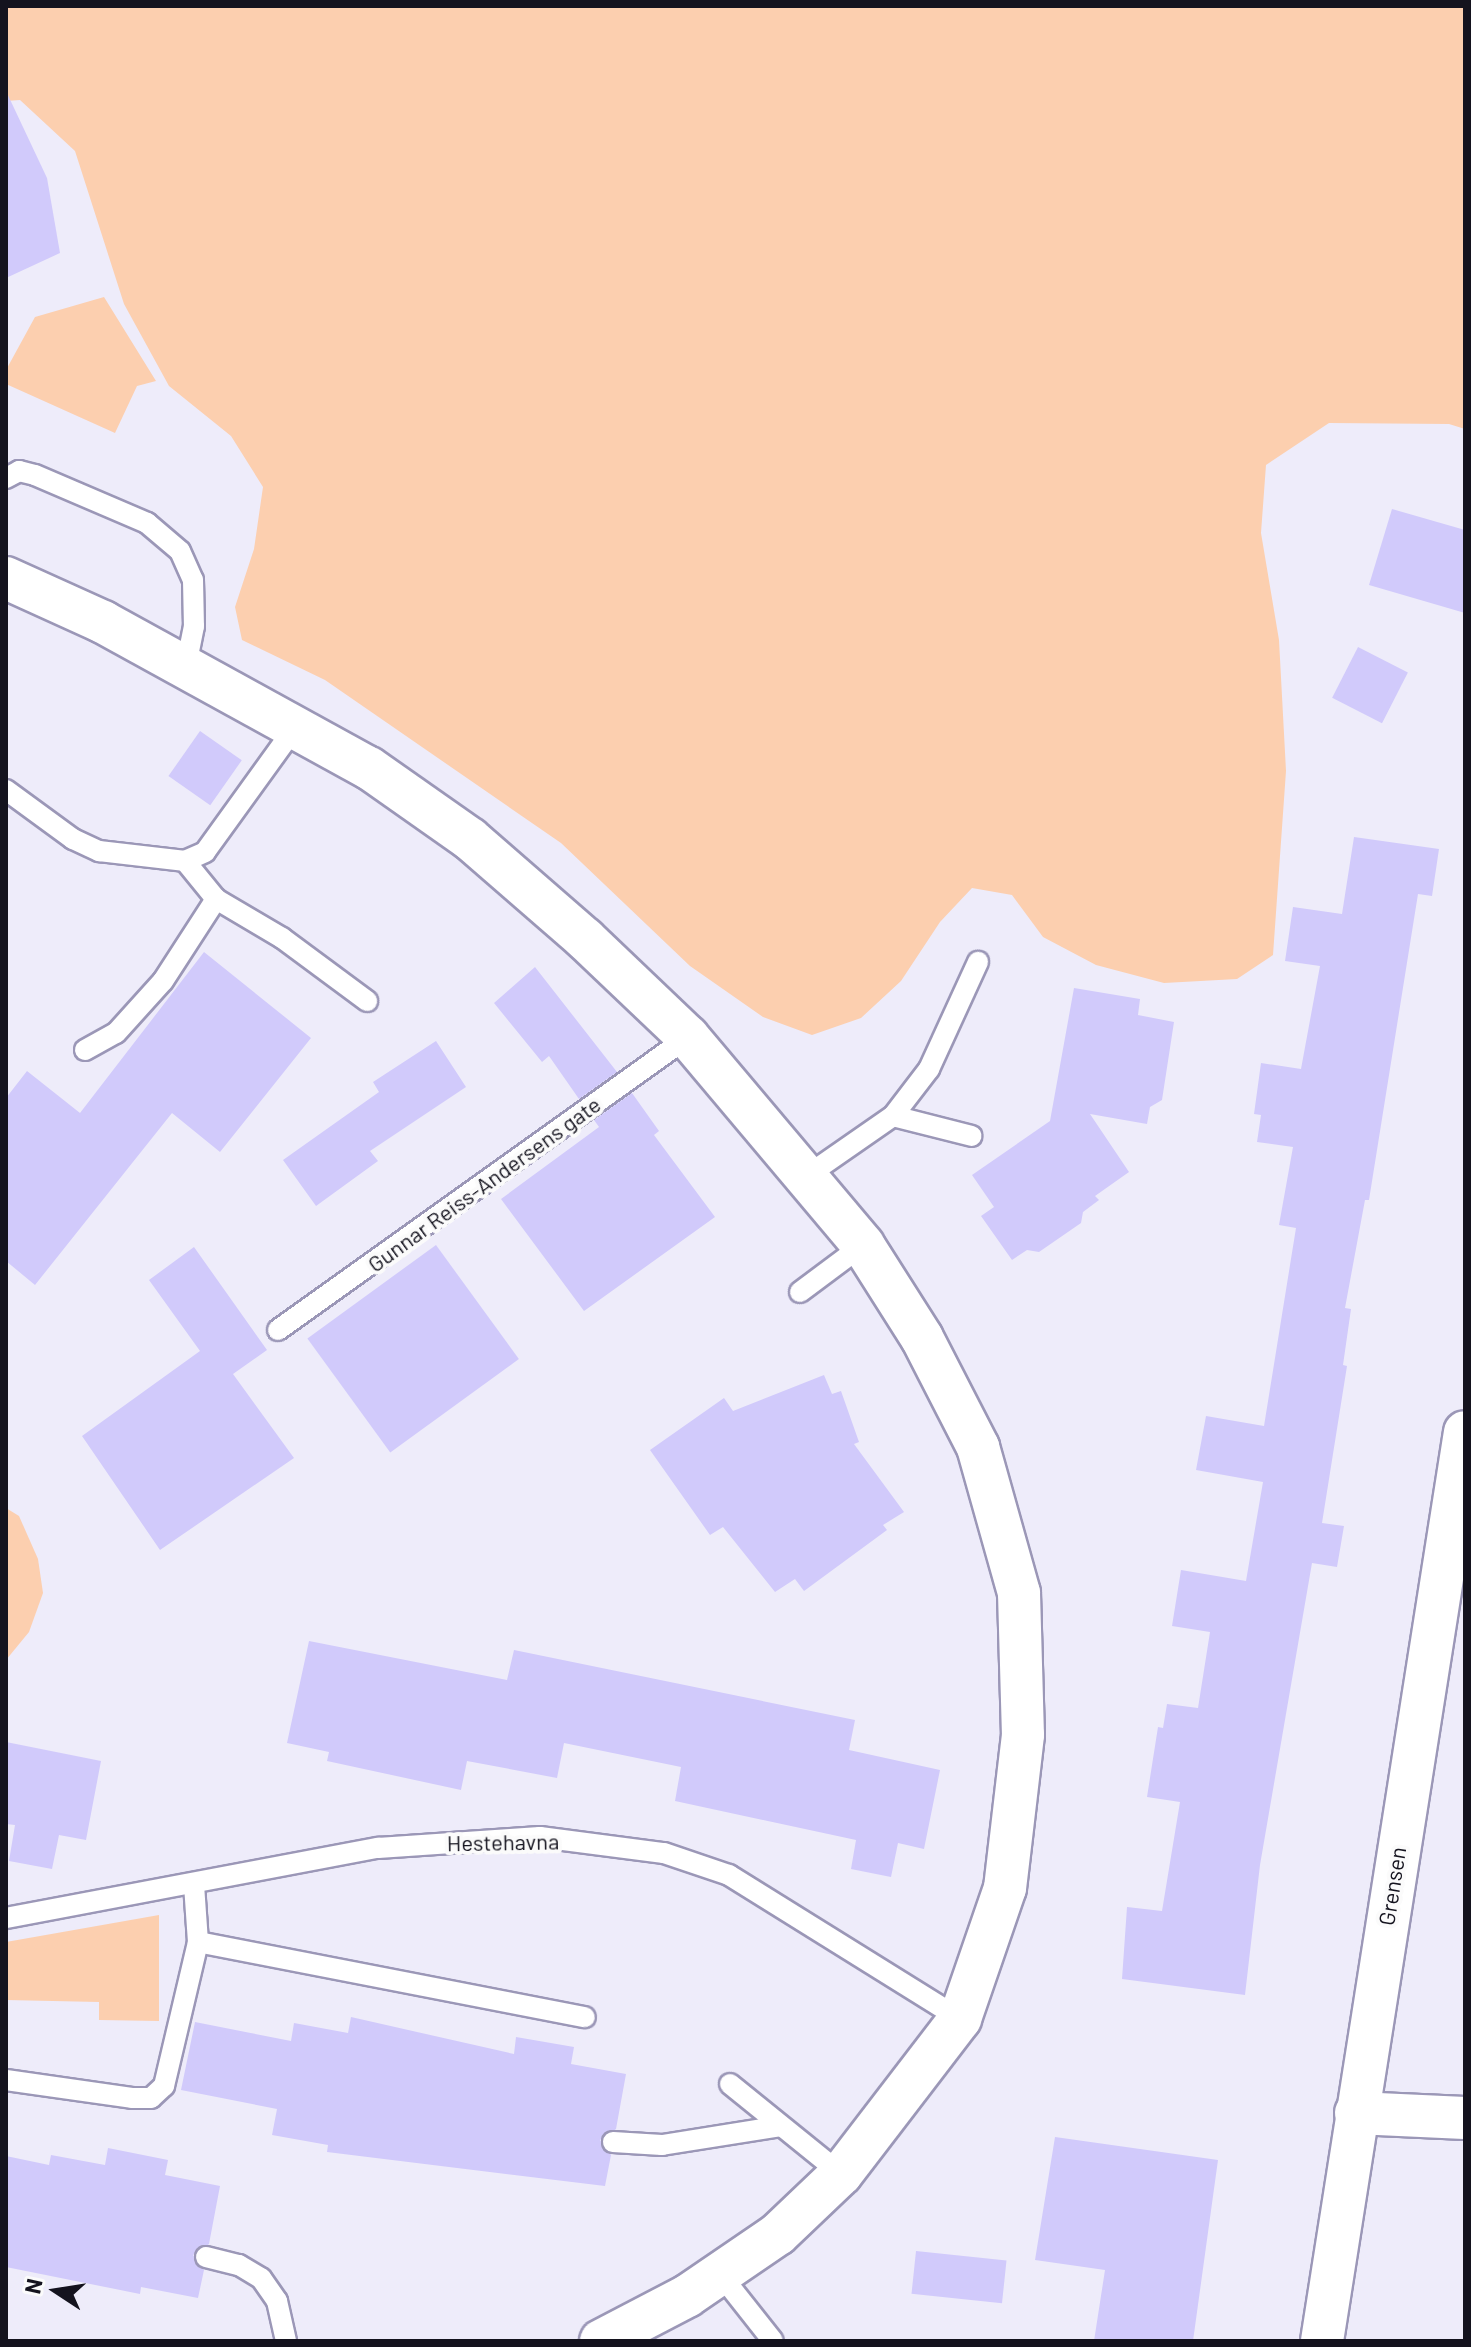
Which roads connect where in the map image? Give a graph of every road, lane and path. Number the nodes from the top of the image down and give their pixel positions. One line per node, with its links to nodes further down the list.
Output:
1 (6, 478): 3 (lane)
2 (6, 578): 3 (street)
3 (186, 666): 4 (street)
4 (296, 726): 6 (lane); 10 (street)
5 (6, 790): 6 (lane)
6 (185, 861): 7 (lane)
7 (216, 899): 9 (lane); 11 (lane)
8 (978, 962): 12 (lane)
9 (367, 1001)
10 (688, 1037): 14 (street); 17 (lane, Gunnar Reiss-Andersens gate)
11 (85, 1050)
12 (893, 1116): 13 (lane); 14 (lane)
13 (972, 1136)
14 (808, 1175): 15 (street)
15 (863, 1245): 16 (lane); 23 (street)
16 (800, 1292)
17 (278, 1330)
18 (1465, 1432): 26 (street, Grensen)
19 (194, 1885): 20 (lane, Hestehavna); 21 (lane); 23 (lane, Hestehavna)
20 (6, 1918)
21 (198, 1942): 22 (lane); 24 (lane)
22 (585, 2017)
23 (960, 2019): 30 (street)
24 (6, 2080)
25 (730, 2084): 28 (lane)
26 (1356, 2113): 27 (street); 36 (street, Grensen)
27 (1465, 2118)
28 (780, 2126): 29 (lane); 30 (lane)
29 (613, 2142)
30 (841, 2174): 32 (street)
31 (206, 2257): 33 (lane)
32 (720, 2274): 34 (street); 35 (lane)
33 (286, 2341)
34 (601, 2341)
35 (773, 2341)
36 (1322, 2341)

